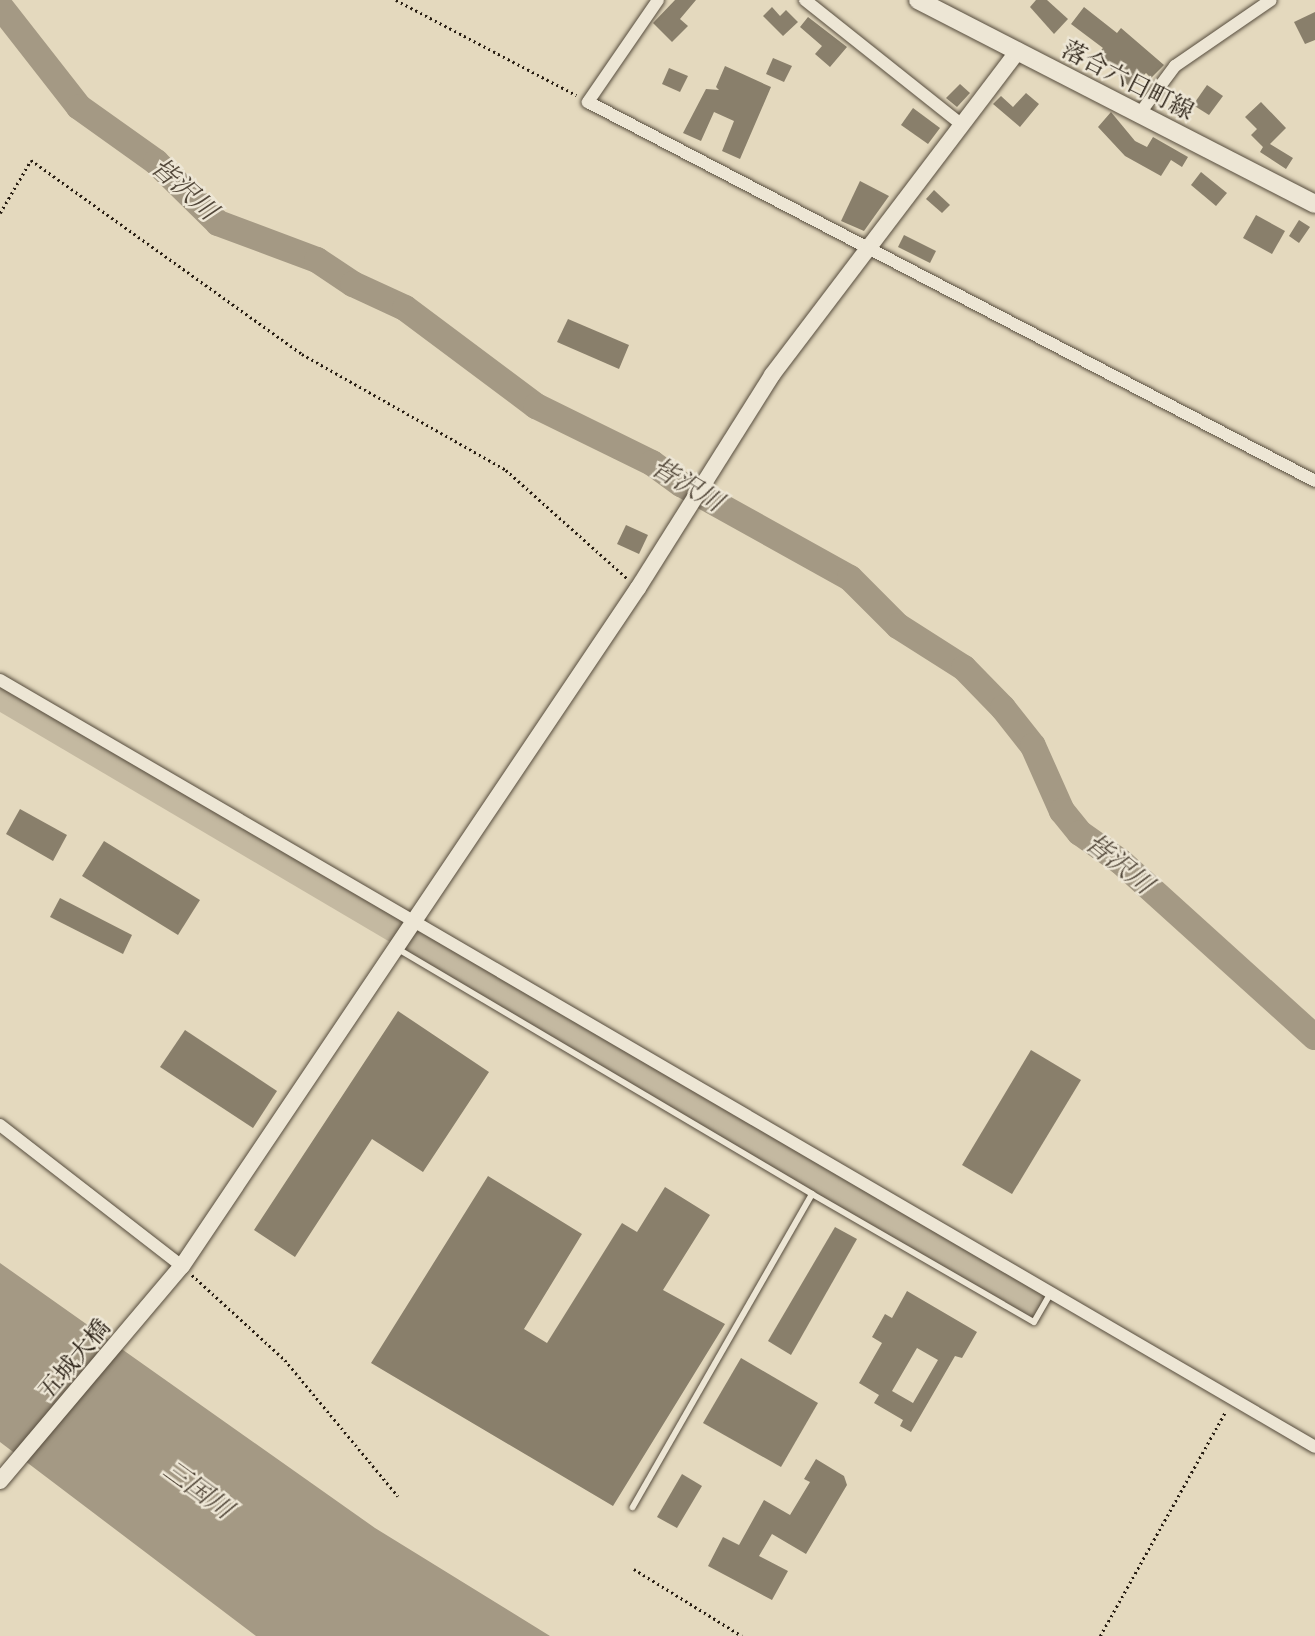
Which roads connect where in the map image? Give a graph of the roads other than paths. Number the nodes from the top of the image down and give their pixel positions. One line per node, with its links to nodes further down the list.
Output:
1 (658, 0): 9 (street)
2 (805, 0): 7 (street)
3 (918, 0): 5 (main road, 落合六日町線)
4 (1271, 0): 6 (street)
5 (1018, 51): 6 (main road, 落合六日町線); 7 (street, 五城大橋)
6 (1140, 113): 8 (main road, 落合六日町線)
7 (962, 125): 9 (street, 五城大橋)
8 (1315, 204)
9 (870, 247): 10 (street); 12 (street, 五城大橋)
10 (1315, 481)
11 (0, 680): 12 (street)
12 (414, 922): 13 (street, 五城大橋); 17 (street)
13 (396, 948): 15 (lane); 16 (street, 五城大橋)
14 (0, 1125): 16 (street)
15 (812, 1194): 17 (lane); 20 (lane)
16 (182, 1266): 19 (street, 五城大橋)
17 (1050, 1293): 18 (street)
18 (1315, 1447)
19 (0, 1481)
20 (633, 1507)

